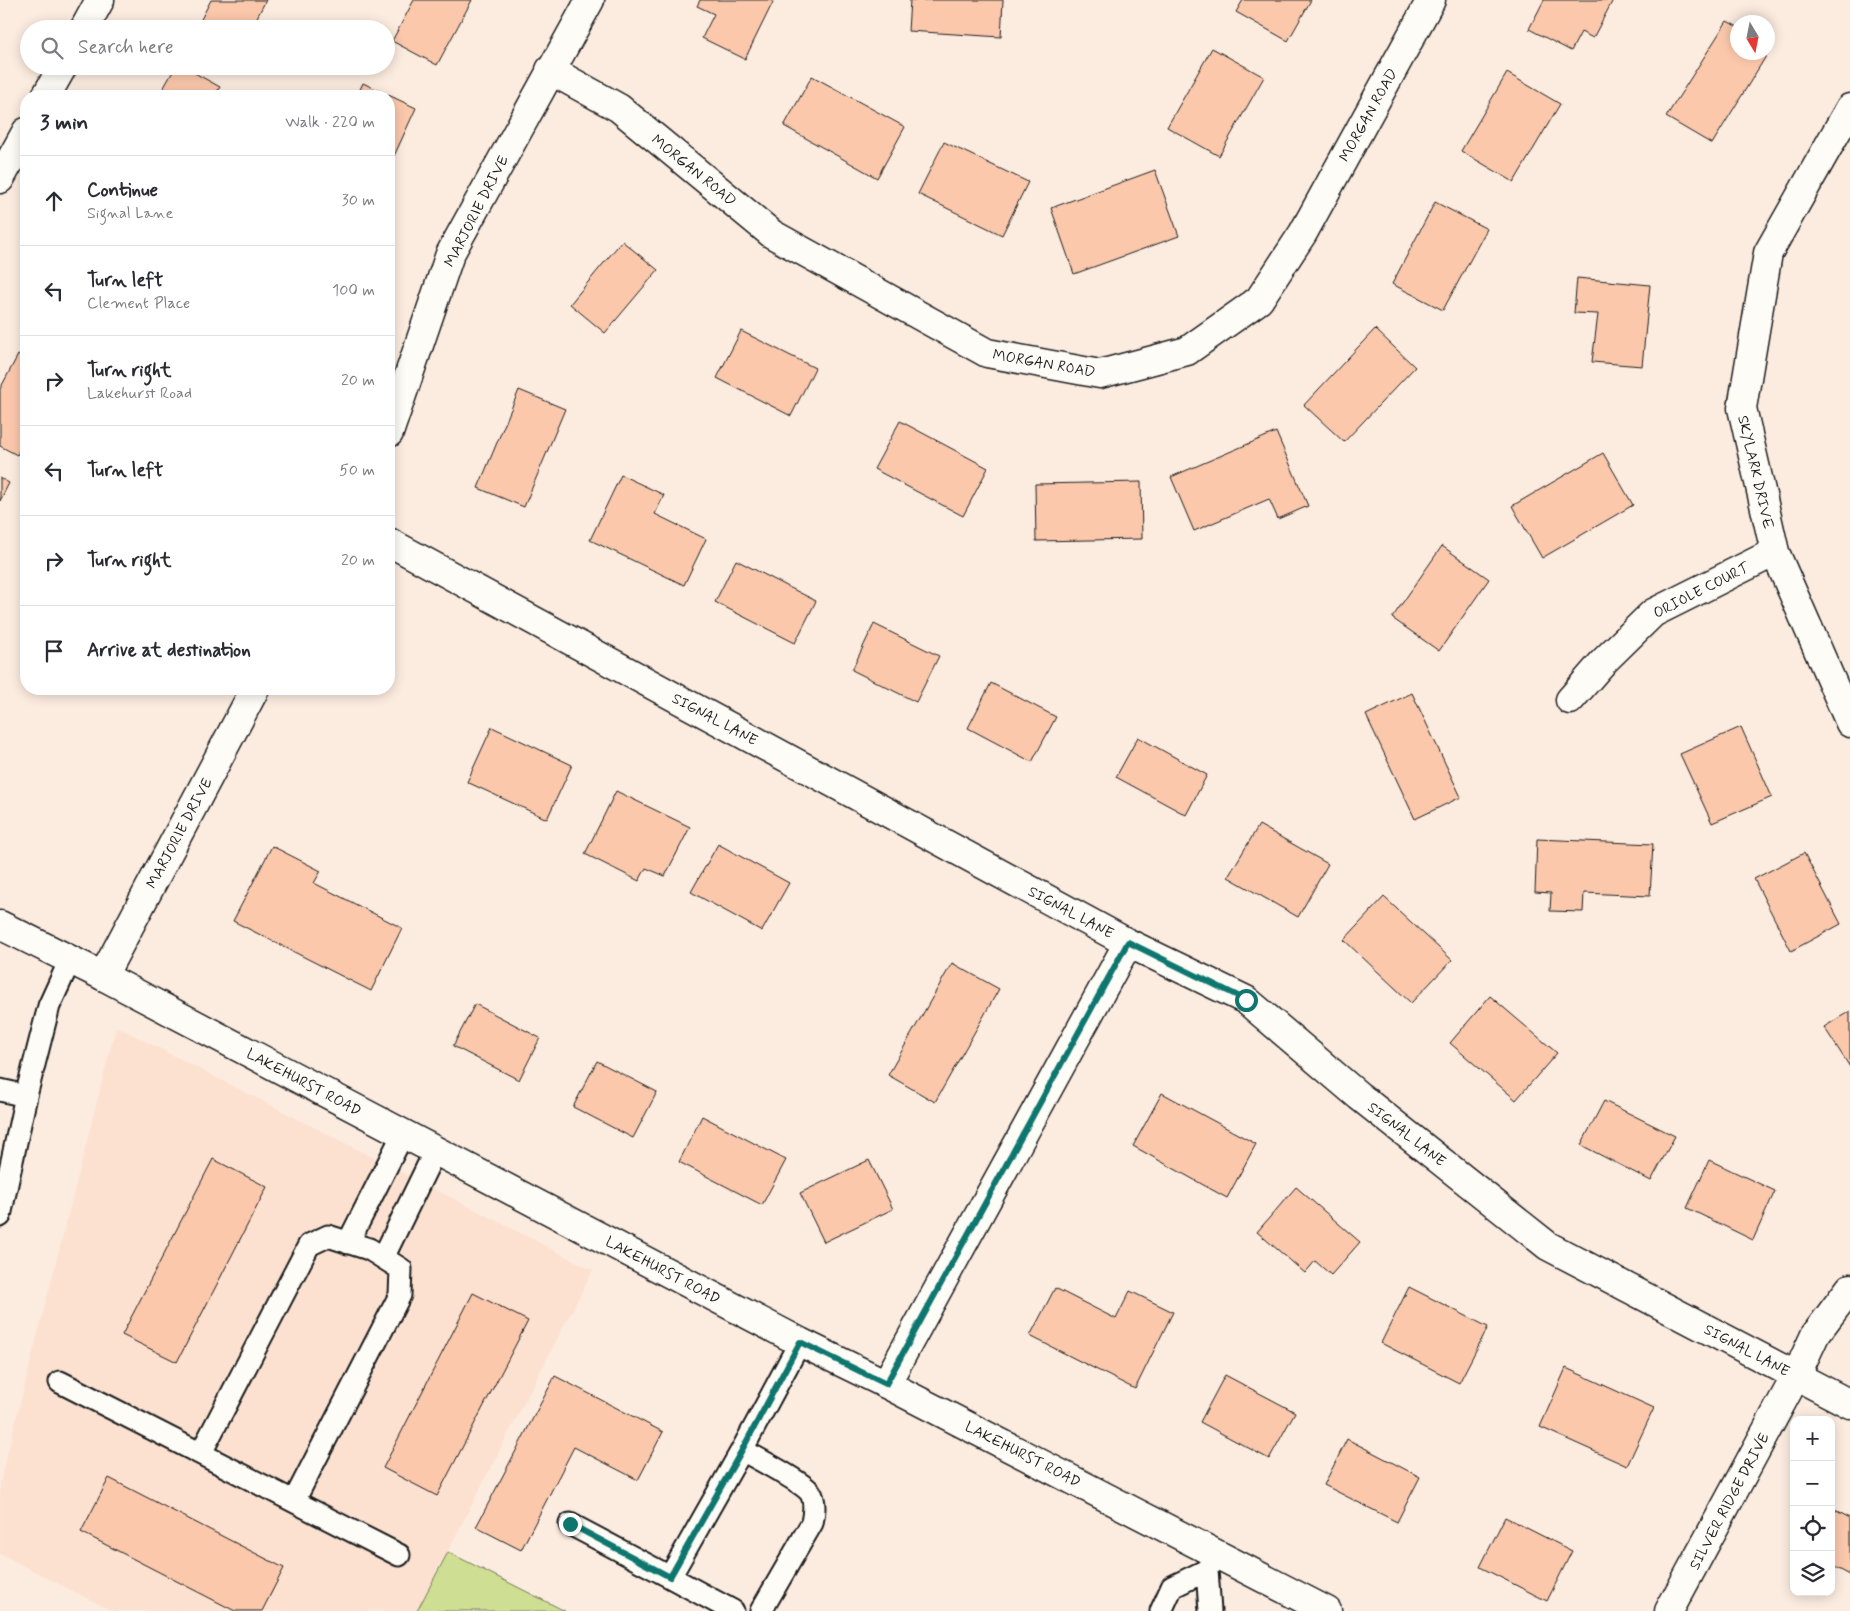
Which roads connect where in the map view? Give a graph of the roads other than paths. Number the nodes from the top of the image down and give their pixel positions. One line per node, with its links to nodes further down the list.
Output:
1 (590, 0): 3 (street, MARJORIE DRIVE)
2 (1431, 0): 3 (street, MORGAN ROAD)
3 (550, 70): 9 (street, MARJORIE DRIVE)
4 (58, 75): 5 (street)
5 (49, 90)
6 (1850, 108): 11 (street, SKYLARK DRIVE)
7 (20, 143): 8 (street)
8 (0, 179)
9 (395, 415)
10 (395, 545): 16 (street, SIGNAL LANE)
11 (1775, 552): 13 (street, ORIOLE COURT); 14 (street, SKYLARK DRIVE)
12 (252, 695): 18 (street, MARJORIE DRIVE)
13 (1570, 700)
14 (1850, 723)
15 (0, 926): 17 (street, LAKEHURST ROAD)
16 (1128, 942): 28 (street, SIGNAL LANE); 30 (street)
17 (70, 960): 18 (street, LAKEHURST ROAD); 20 (lane)
18 (103, 976): 21 (street, LAKEHURST ROAD)
19 (0, 1090): 20 (lane)
20 (26, 1096): 23 (lane)
21 (403, 1134): 22 (street, LAKEHURST ROAD); 24 (lane)
22 (435, 1151): 25 (lane); 27 (street, LAKEHURST ROAD)
23 (0, 1216)
24 (348, 1243): 25 (lane); 33 (lane)
25 (384, 1258): 34 (lane)
26 (1850, 1288): 28 (street, SILVER RIDGE DRIVE)
27 (800, 1342): 30 (street, LAKEHURST ROAD); 32 (lane)
28 (1796, 1376): 31 (street, SIGNAL LANE); 44 (street, SILVER RIDGE DRIVE)
29 (60, 1382): 33 (lane)
30 (886, 1384): 37 (street, LAKEHURST ROAD)
31 (1850, 1404)
32 (742, 1450): 38 (lane); 40 (lane)
33 (201, 1453): 34 (lane)
34 (294, 1501): 36 (lane)
35 (570, 1524): 38 (lane)
36 (399, 1555)
37 (1211, 1562): 41 (lane); 42 (lane); 43 (street, LAKEHURST ROAD)
38 (670, 1577): 39 (lane)
39 (733, 1611)
40 (761, 1611)
41 (1160, 1611)
42 (1210, 1611)
43 (1327, 1611)
44 (1669, 1611)

